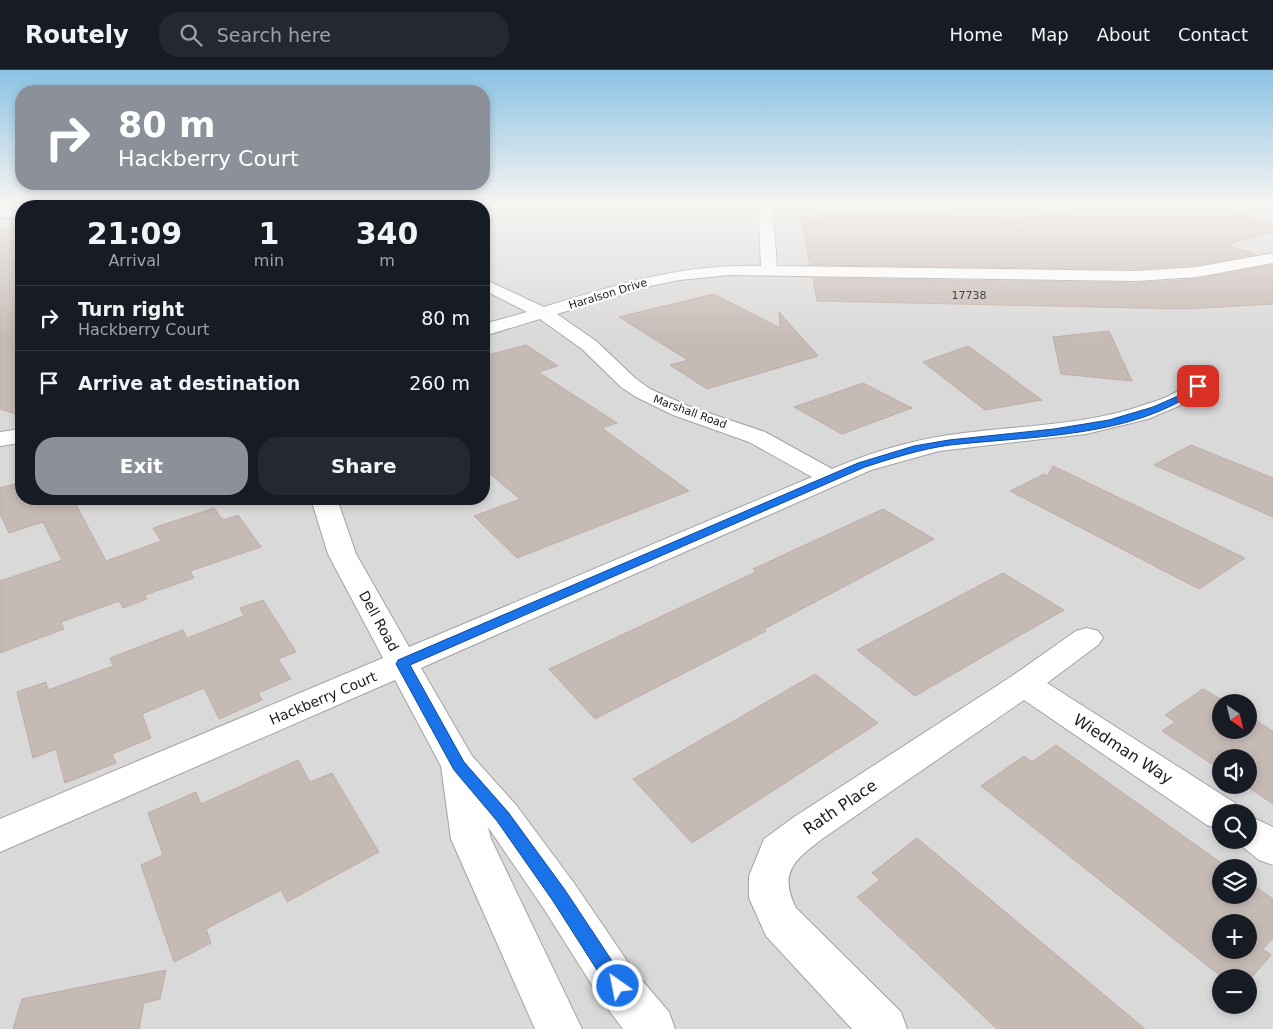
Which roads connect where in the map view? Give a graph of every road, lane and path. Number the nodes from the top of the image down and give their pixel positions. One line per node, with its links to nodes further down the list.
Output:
1 (768, 249): 3 (street)
2 (1273, 258): 3 (street, Haralson Drive)
3 (769, 269): 5 (street, Haralson Drive)
4 (490, 287): 5 (street, Marshall Road)
5 (541, 314): 6 (street, Haralson Drive); 10 (street, Marshall Road)
6 (490, 328)
7 (1205, 372): 10 (street, Hackberry Court)
8 (15, 437): 9 (street)
9 (0, 439)
10 (830, 478): 13 (street, Hackberry Court)
11 (325, 505): 13 (street, Dell Road)
12 (1087, 638): 14 (street, Rath Place)
13 (403, 664): 15 (street, Dell Road); 17 (street, Hackberry Court)
14 (1024, 684): 16 (street, Wiedman Way); 22 (street, Rath Place)
15 (459, 766): 20 (street, Dell Road); 21 (street, Dell Road)
16 (1212, 808)
17 (0, 836)
18 (1257, 837): 19 (street)
19 (1273, 848)
20 (559, 1029)
21 (652, 1029)
22 (884, 1029)

